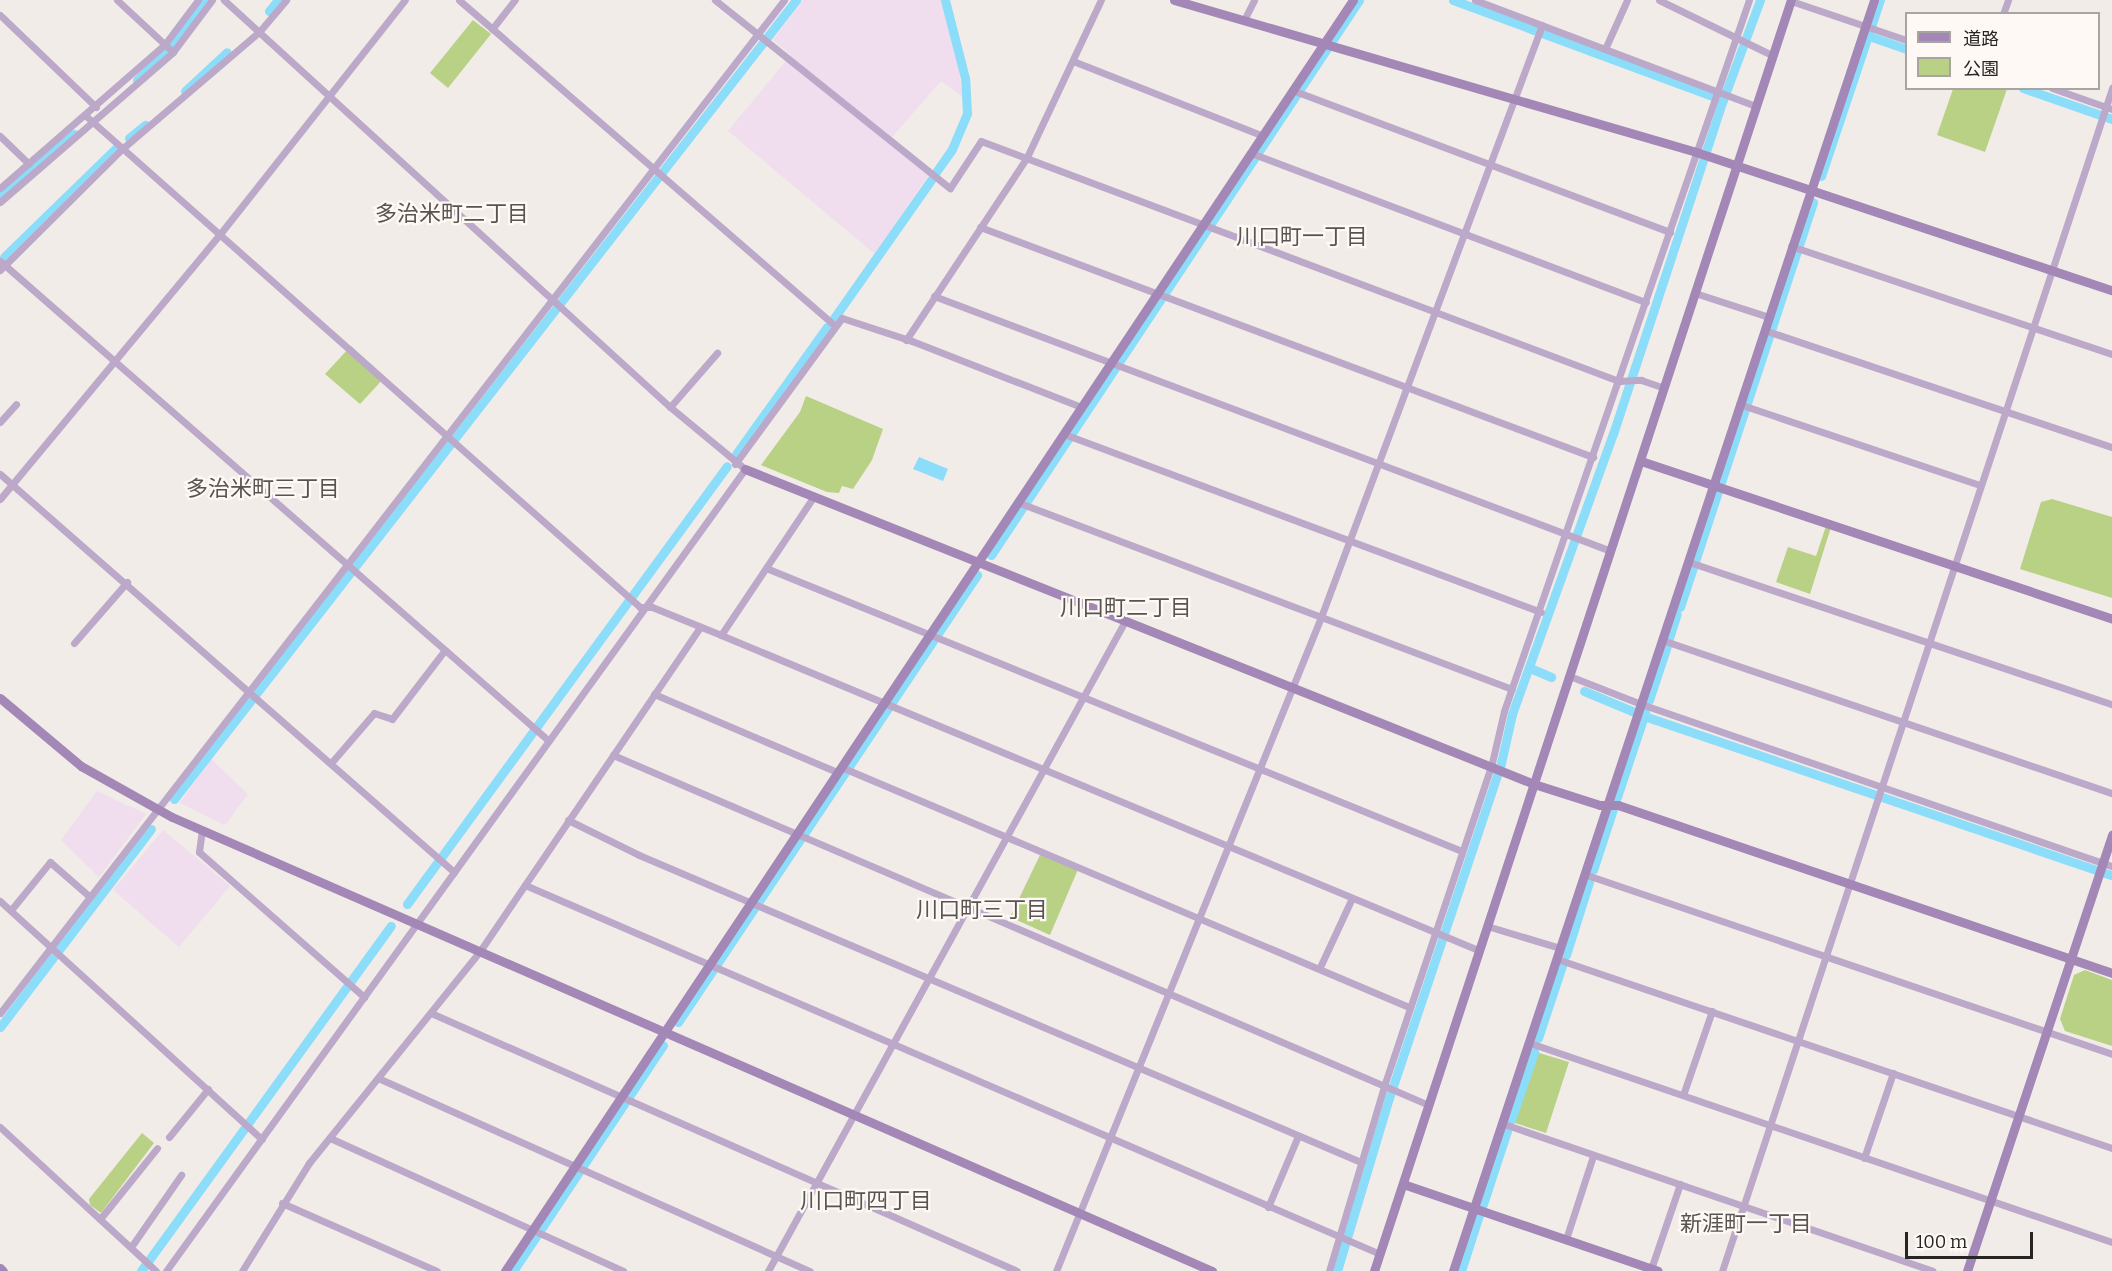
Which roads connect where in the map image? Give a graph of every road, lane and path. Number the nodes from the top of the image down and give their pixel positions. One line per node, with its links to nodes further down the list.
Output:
1 (117, 0): 31 (street)
2 (198, 0): 31 (street)
3 (212, 0): 31 (street)
4 (224, 0): 26 (street)
5 (286, 0): 26 (street)
6 (405, 0): 39 (street)
7 (459, 0): 25 (street)
8 (515, 0): 25 (street)
9 (715, 0): 28 (street)
10 (784, 0): 28 (street)
11 (1101, 0): 34 (street)
12 (1174, 0): 22 (street)
13 (1254, 0): 22 (street)
14 (1353, 0): 30 (street)
15 (1475, 0): 23 (street)
16 (1627, 0): 32 (street)
17 (1659, 0): 27 (street)
18 (1749, 0): 27 (street)
19 (1791, 0): 24 (street); 33 (street)
20 (1874, 0): 24 (street)
21 (0, 15): 42 (street)
22 (1244, 20): 30 (street)
23 (1542, 25): 32 (street); 40 (street)
24 (1865, 26): 29 (street); 56 (street)
25 (492, 29): 54 (street)
26 (259, 32): 39 (street); 47 (street)
27 (1736, 36): 33 (street); 38 (street)
28 (761, 38): 50 (street); 54 (street)
29 (1905, 40)
30 (1323, 44): 36 (street); 40 (street)
31 (169, 48): 42 (street); 44 (street)
32 (1605, 49): 38 (street)
33 (1772, 55): 41 (street)
34 (1073, 62): 46 (street); 50 (street)
35 (2112, 88): 43 (street)
36 (1292, 90): 46 (street); 53 (street)
37 (2058, 90): 43 (street)
38 (1716, 94): 41 (street); 48 (street)
39 (331, 95): 61 (street); 71 (street)
40 (1516, 98): 48 (street); 53 (street)
41 (1756, 106): 52 (street)
42 (96, 107): 44 (street)
43 (2109, 108): 65 (street)
44 (91, 119): 47 (street); 51 (street); 57 (street)
45 (0, 136): 51 (street)
46 (1263, 136): 49 (street)
47 (123, 148): 61 (street); 64 (street)
48 (1697, 152): 52 (street); 60 (street)
49 (1251, 153): 58 (street); 62 (street)
50 (1027, 158): 58 (street); 59 (street)
51 (29, 164): 55 (street)
52 (1736, 164): 56 (street); 68 (street)
53 (1491, 165): 60 (street); 62 (street)
54 (657, 172): 71 (street); 74 (street)
55 (0, 188)
56 (1811, 188): 63 (street); 65 (street)
57 (0, 201)
58 (1204, 224): 67 (street); 72 (street)
59 (980, 227): 67 (street); 69 (street)
60 (1670, 232): 70 (street)
61 (220, 234): 80 (street); 92 (street)
62 (1465, 234): 70 (street); 72 (street)
63 (1791, 246): 73 (street); 75 (street)
64 (2, 265): 80 (street)
65 (2051, 269): 66 (street); 75 (street)
66 (2112, 290)
67 (1157, 293): 81 (street); 83 (street)
68 (1695, 293): 73 (street); 84 (street)
69 (934, 296): 77 (street); 81 (street)
70 (1646, 302): 82 (street)
71 (556, 303): 87 (street); 92 (street)
72 (1436, 311): 82 (street); 83 (street)
73 (1769, 317): 76 (street)
74 (835, 326): 77 (street); 97 (street)
75 (2033, 328): 79 (street); 89 (street)
76 (1764, 330): 86 (street); 89 (street)
77 (906, 340): 88 (street)
78 (717, 353): 87 (street)
79 (2112, 354)
80 (115, 361): 100 (street); 111 (street)
81 (1110, 364): 88 (street); 96 (street)
82 (1619, 381): 84 (street); 94 (street)
83 (1408, 387): 94 (street); 96 (street)
84 (1664, 388): 95 (street)
85 (16, 404): 90 (street)
86 (1739, 404): 99 (street); 101 (street)
87 (670, 407): 97 (street)
88 (1081, 407): 91 (street)
89 (2005, 411): 93 (street); 101 (street)
90 (0, 422)
91 (1064, 434): 104 (street); 106 (street)
92 (451, 439): 111 (street); 114 (street)
93 (2112, 447)
94 (1593, 457): 105 (street)
95 (1641, 461): 99 (street); 107 (street)
96 (1378, 465): 105 (street); 106 (street)
97 (740, 466): 102 (street); 114 (street)
98 (0, 474): 100 (street)
99 (1714, 484): 109 (street); 110 (street)
100 (12, 485): 103 (street); 113 (street)
101 (1980, 485): 110 (street)
102 (814, 496): 108 (street); 112 (street)
103 (0, 499)
104 (1017, 502): 108 (street); 116 (street)
105 (1568, 535): 107 (street); 115 (street)
106 (1349, 541): 115 (street); 116 (street)
107 (1611, 551): 126 (street)
108 (977, 562): 118 (street); 120 (street)
109 (1689, 562): 122 (street); 123 (street)
110 (1953, 565): 117 (street); 123 (street)
111 (351, 568): 125 (street); 129 (street)
112 (766, 568): 120 (street); 121 (street)
113 (127, 582): 124 (street); 129 (street)
114 (646, 607): 119 (street); 137 (street)
115 (1541, 612): 128 (street)
116 (1321, 617): 127 (street); 128 (street)
117 (2112, 619)
118 (1125, 621): 127 (street); 131 (street)
119 (700, 627): 121 (street); 130 (street)
120 (930, 634): 131 (street); 133 (street)
121 (721, 635): 133 (street)
122 (1662, 640): 135 (street); 136 (street)
123 (1928, 642): 134 (street); 136 (street)
124 (74, 643)
125 (445, 650): 137 (street); 139 (street)
126 (1572, 677): 135 (street); 144 (street)
127 (1291, 686): 140 (street); 142 (street)
128 (1512, 689): 142 (street)
129 (253, 694): 139 (street); 148 (street)
130 (654, 694): 138 (street); 141 (street)
131 (1082, 696): 140 (street); 143 (street)
132 (0, 698): 148 (street)
133 (883, 703): 141 (street); 143 (street)
134 (2112, 704)
135 (1639, 711): 145 (street); 147 (street)
136 (1902, 722): 145 (street); 146 (street)
137 (549, 741): 157 (street)
138 (613, 755): 149 (street); 151 (street)
139 (331, 763): 157 (street)
140 (1259, 768): 154 (street); 155 (street)
141 (839, 770): 151 (street); 153 (street)
142 (1498, 770): 144 (street); 155 (street)
143 (1042, 771): 153 (street); 154 (street)
144 (1534, 784): 147 (street); 169 (street)
145 (1881, 789): 156 (street); 159 (street)
146 (2112, 793)
147 (1608, 805): 158 (street); 159 (street)
148 (157, 809): 150 (street); 161 (street)
149 (568, 820): 160 (street); 164 (street)
150 (202, 830): 168 (street); 183 (street)
151 (796, 834): 164 (street); 165 (street)
152 (2112, 834): 156 (street)
153 (1005, 837): 165 (street); 167 (street)
154 (1227, 846): 162 (street); 167 (street)
155 (1462, 851): 170 (street)
156 (2104, 867): 177 (street)
157 (454, 872): 168 (street)
158 (1584, 874): 171 (street); 175 (street)
159 (1849, 884): 175 (street); 177 (street)
160 (525, 885): 174 (street); 178 (street)
161 (90, 897): 166 (street); 172 (street)
162 (1352, 898): 170 (street); 179 (street)
163 (0, 901): 166 (street)
164 (750, 902): 178 (street); 181 (street)
165 (966, 908): 181 (street); 182 (street)
166 (11, 910): 172 (street)
167 (1198, 919): 179 (street); 182 (street)
168 (418, 922): 174 (street); 183 (street)
169 (1487, 926): 171 (street); 173 (street)
170 (1433, 932): 173 (street); 184 (street)
171 (1560, 948): 176 (street)
172 (55, 950): 186 (street); 198 (street)
173 (1478, 950): 201 (street)
174 (480, 951): 187 (street); 188 (street)
175 (1825, 956): 189 (street); 190 (street)
176 (1557, 959): 185 (street); 191 (street)
177 (2069, 959): 180 (street); 189 (street)
178 (710, 964): 188 (street); 192 (street)
179 (1320, 967): 184 (street)
180 (2112, 974)
181 (930, 978): 192 (street); 194 (street)
182 (1169, 994): 194 (street); 197 (street)
183 (364, 997): 211 (street)
184 (1409, 1007): 197 (street)
185 (1712, 1011): 190 (street); 199 (street)
186 (0, 1013)
187 (431, 1013): 196 (street); 200 (street)
188 (665, 1031): 200 (street); 202 (street)
189 (2047, 1031): 193 (street); 203 (street)
190 (1796, 1041): 195 (street); 205 (street)
191 (1530, 1043): 199 (street); 204 (street)
192 (894, 1044): 202 (street); 210 (street)
193 (2112, 1054)
194 (1140, 1067): 207 (street); 210 (street)
195 (1893, 1073): 203 (street); 215 (street)
196 (378, 1078): 209 (street); 217 (street)
197 (1384, 1086): 201 (street); 216 (street)
198 (208, 1089): 208 (street); 211 (street)
199 (1683, 1095): 205 (street)
200 (621, 1097): 217 (street); 219 (street)
201 (1429, 1105): 220 (street)
202 (856, 1115): 219 (street); 227 (street)
203 (2018, 1116): 213 (street); 222 (street)
204 (1504, 1124): 214 (street); 226 (street)
205 (1770, 1125): 215 (street); 224 (street)
206 (0, 1127): 228 (street)
207 (1298, 1136): 216 (street); 225 (street)
208 (170, 1137)
209 (330, 1138): 223 (street); 229 (street)
210 (1112, 1138): 225 (street); 227 (street)
211 (262, 1139): 238 (street)
212 (158, 1148): 228 (street)
213 (2112, 1148)
214 (1593, 1156): 221 (street); 231 (street)
215 (1864, 1158): 222 (street)
216 (1361, 1162): 230 (street)
217 (575, 1165): 229 (street); 235 (street)
218 (182, 1176): 233 (street)
219 (816, 1184): 235 (street); 245 (street)
220 (1403, 1184): 226 (street); 234 (street)
221 (1680, 1184): 224 (street); 236 (street)
222 (1990, 1200): 232 (street); 253 (street)
223 (282, 1203): 239 (street); 240 (street)
224 (1744, 1205): 251 (street); 252 (street)
225 (1268, 1207): 230 (street)
226 (1475, 1207): 231 (street); 250 (street)
227 (1080, 1213): 246 (street); 247 (street)
228 (100, 1219): 233 (street)
229 (532, 1230): 241 (street); 242 (street)
230 (1340, 1237): 234 (street); 248 (street)
231 (1566, 1239): 236 (street)
232 (2112, 1242)
233 (131, 1247): 237 (street)
234 (1380, 1254): 249 (street)
235 (777, 1256): 243 (street); 244 (street)
236 (1654, 1270)
237 (156, 1271)
238 (166, 1271)
239 (243, 1271)
240 (437, 1271)
241 (506, 1271)
242 (622, 1271)
243 (768, 1271)
244 (810, 1271)
245 (1017, 1271)
246 (1056, 1271)
247 (1212, 1271)
248 (1329, 1271)
249 (1374, 1271)
250 (1454, 1271)
251 (1722, 1271)
252 (1933, 1271)
253 (1967, 1271)

